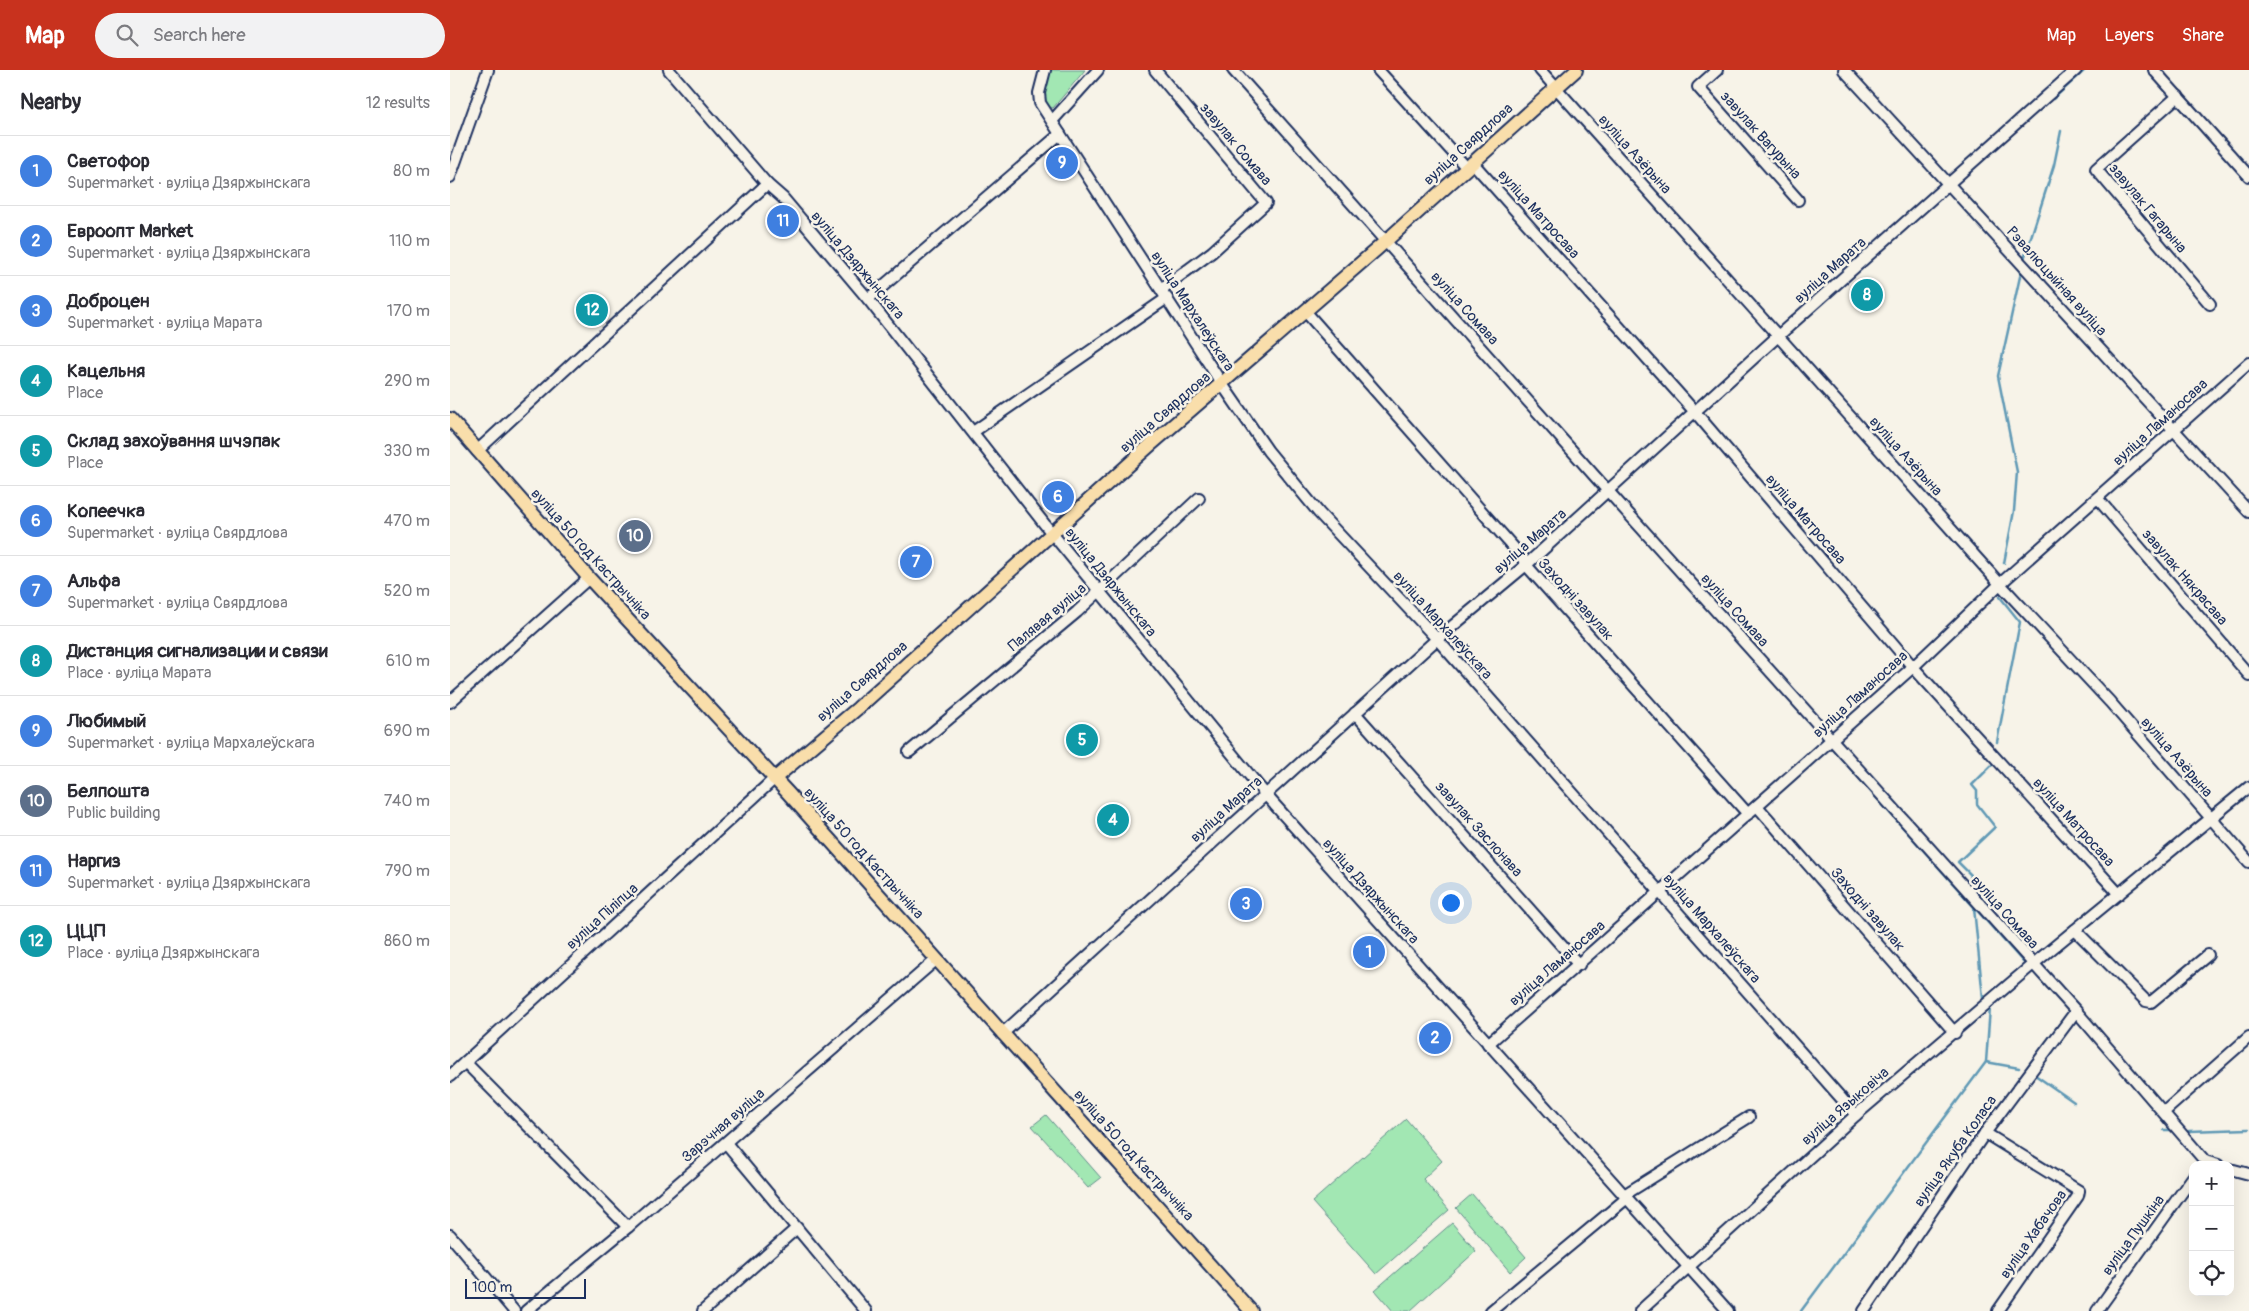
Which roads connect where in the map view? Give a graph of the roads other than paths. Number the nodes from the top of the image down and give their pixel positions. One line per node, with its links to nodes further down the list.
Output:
1 (488, 70): 20 (street)
2 (670, 70): 21 (street, вуліца Дзяржынскага)
3 (1045, 70): 16 (street, вуліца Мархалеўскага)
4 (1098, 70): 16 (street)
5 (1155, 70): 25 (street, завулак Сомава)
6 (1233, 70): 24 (street, вуліца Сомава)
7 (1378, 70): 18 (street, вуліца Матросава)
8 (1540, 70): 14 (street, вуліца Азёрына)
9 (1576, 70): 14 (main road, вуліца Свярдлова)
10 (1717, 70): 23 (street, завулак Вагурына)
11 (1844, 70): 22 (street, Рэвалюцыйная вуліца)
12 (2076, 70): 22 (street, вуліца Марата)
13 (2154, 70): 15 (street)
14 (1556, 88): 18 (main road, вуліца Свярдлова); 29 (street, вуліца Азёрына)
15 (2178, 96): 19 (street); 27 (street, завулак Гагарына)
16 (1052, 121): 17 (street, вуліца Мархалеўскага)
17 (1060, 134): 25 (street, вуліца Мархалеўскага); 26 (street)
18 (1469, 164): 24 (main road, вуліца Свярдлова); 32 (street, вуліца Матросава)
19 (2249, 176)
20 (450, 178)
21 (766, 184): 26 (street, вуліца Дзяржынскага); 36 (street)
22 (1948, 185): 29 (street, вуліца Марата); 34 (street, Рэвалюцыйная вуліца)
23 (1798, 200)
24 (1385, 242): 28 (main road, вуліца Свярдлова); 37 (street, вуліца Сомава)
25 (1164, 293): 31 (street, вуліца Мархалеўскага); 35 (street)
26 (868, 299): 35 (street, вуліца Дзяржынскага)
27 (2210, 304)
28 (1305, 311): 31 (main road, вуліца Свярдлова); 42 (street, Заходні завулак)
29 (1778, 336): 32 (street, вуліца Марата); 44 (street, вуліца Азёрына)
30 (2249, 363): 34 (street, вуліца Ламаносава)
31 (1222, 384): 41 (main road, вуліца Свярдлова); 46 (street, вуліца Мархалеўскага)
32 (1695, 412): 37 (street, вуліца Марата); 47 (street, вуліца Матросава)
33 (450, 420): 36 (main road, вуліца 50 год Кастрычніка)
34 (2173, 430): 39 (street, вуліца Ламаносава); 40 (street, Рэвалюцыйная вуліца)
35 (973, 432): 41 (street, вуліца Дзяржынскага)
36 (477, 451): 43 (main road, вуліца 50 год Кастрычніка)
37 (1608, 491): 42 (street, вуліца Марата); 51 (street, вуліца Сомава)
38 (1199, 498): 45 (street, Палявая вуліца)
39 (2098, 499): 44 (street, вуліца Ламаносава); 48 (street, завулак Някрасава)
40 (2249, 512)
41 (1052, 534): 45 (street, вуліца Дзяржынскага); 53 (main road, вуліца Свярдлова)
42 (1526, 565): 46 (street, вуліца Марата); 57 (street, Заходні завулак)
43 (589, 578): 49 (street); 53 (main road, вуліца 50 год Кастрычніка)
44 (2000, 584): 47 (street, вуліца Ламаносава); 58 (street, вуліца Азёрына)
45 (1099, 592): 52 (street, Палявая вуліца); 55 (street, вуліца Дзяржынскага)
46 (1437, 639): 50 (street, вуліца Марата); 60 (street, вуліца Мархалеўскага)
47 (1913, 667): 51 (street, вуліца Ламаносава); 61 (street, вуліца Матросава)
48 (2249, 675)
49 (450, 702)
50 (1355, 713): 55 (street, вуліца Марата); 65 (street, завулак Заслонава)
51 (1831, 740): 56 (street, вуліца Ламаносава); 66 (street, вуліца Сомава)
52 (909, 752)
53 (774, 779): 64 (main road, вуліца 50 год Кастрычніка); 72 (street, вуліца Піліпца)
54 (2249, 787): 58 (street, вуліца Языковіча)
55 (1265, 794): 69 (street, вуліца Марата); 71 (street, вуліца Дзяржынскага)
56 (1757, 806): 57 (street, вуліца Ламаносава); 68 (street, Заходні завулак)
57 (1748, 814): 60 (street, вуліца Ламаносава)
58 (2211, 819): 59 (street, вуліца Азёрына); 61 (street, вуліца Языковіча)
59 (2249, 862)
60 (1660, 892): 65 (street, вуліца Ламаносава); 75 (street, вуліца Мархалеўскага)
61 (2119, 894): 62 (street, вуліца Языковіча)
62 (2076, 930): 63 (street); 66 (street, вуліца Языковіча)
63 (2208, 955)
64 (937, 959): 69 (main road, вуліца 50 год Кастрычніка); 78 (street, Зарэчная вуліца)
65 (1579, 965): 71 (street, вуліца Ламаносава)
66 (2032, 965): 67 (street, вуліца Сомава); 68 (street, вуліца Языковіча)
67 (2076, 1011): 74 (street, вуліца Сомава); 77 (street, вуліца Якуба Коласа)
68 (1954, 1033): 75 (street, вуліца Языковіча)
69 (1002, 1034): 92 (main road, вуліца 50 год Кастрычніка)
70 (2249, 1037): 74 (street)
71 (1488, 1044): 83 (street, вуліца Дзяржынскага)
72 (465, 1062): 73 (street, вуліца Піліпца); 84 (street)
73 (450, 1076)
74 (2164, 1112): 79 (street, вуліца Сомава)
75 (1856, 1115): 87 (street, вуліца Языковіча)
76 (1749, 1117): 83 (street)
77 (1985, 1133): 96 (street, вуліца Якуба Коласа); 97 (street, вуліца Хабачова)
78 (726, 1143): 84 (street, Зарэчная вуліца); 85 (street)
79 (2201, 1161)
80 (2234, 1170): 81 (street)
81 (2249, 1174)
82 (2189, 1183): 98 (street, вуліца Пушкіна)
83 (1626, 1197): 87 (street, вуліца Дзяржынскага); 93 (street)
84 (628, 1227): 89 (street, Зарэчная вуліца)
85 (797, 1228): 90 (street); 91 (street)
86 (450, 1235): 88 (street)
87 (1688, 1267): 94 (street, вуліца Языковіча); 95 (street, вуліца Дзяржынскага)
88 (514, 1311)
89 (526, 1311)
90 (703, 1311)
91 (866, 1311)
92 (1251, 1311)
93 (1491, 1311)
94 (1640, 1311)
95 (1728, 1311)
96 (1864, 1311)
97 (1998, 1311)
98 (2097, 1311)

